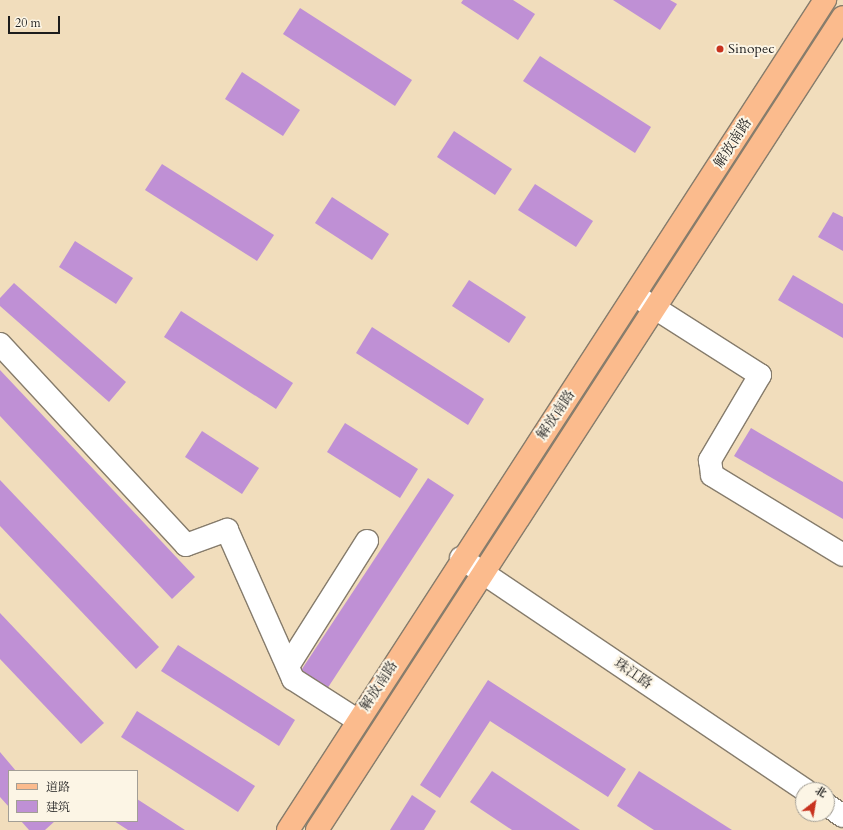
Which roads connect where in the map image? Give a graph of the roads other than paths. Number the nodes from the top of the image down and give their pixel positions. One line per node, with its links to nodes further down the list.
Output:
1 (825, 0): 3 (main road, 解放南路)
2 (843, 17): 4 (main road, 解放南路)
3 (636, 296): 4 (street); 8 (main road, 解放南路)
4 (653, 308): 7 (street); 9 (main road, 解放南路)
5 (0, 344): 10 (street)
6 (367, 541): 10 (street)
7 (843, 555)
8 (461, 558): 9 (street, 珠江路); 11 (main road, 解放南路)
9 (481, 572): 12 (street, 珠江路); 14 (main road, 解放南路)
10 (288, 666): 11 (street)
11 (357, 720): 13 (main road, 解放南路)
12 (795, 783)
13 (288, 830)
14 (317, 830)

